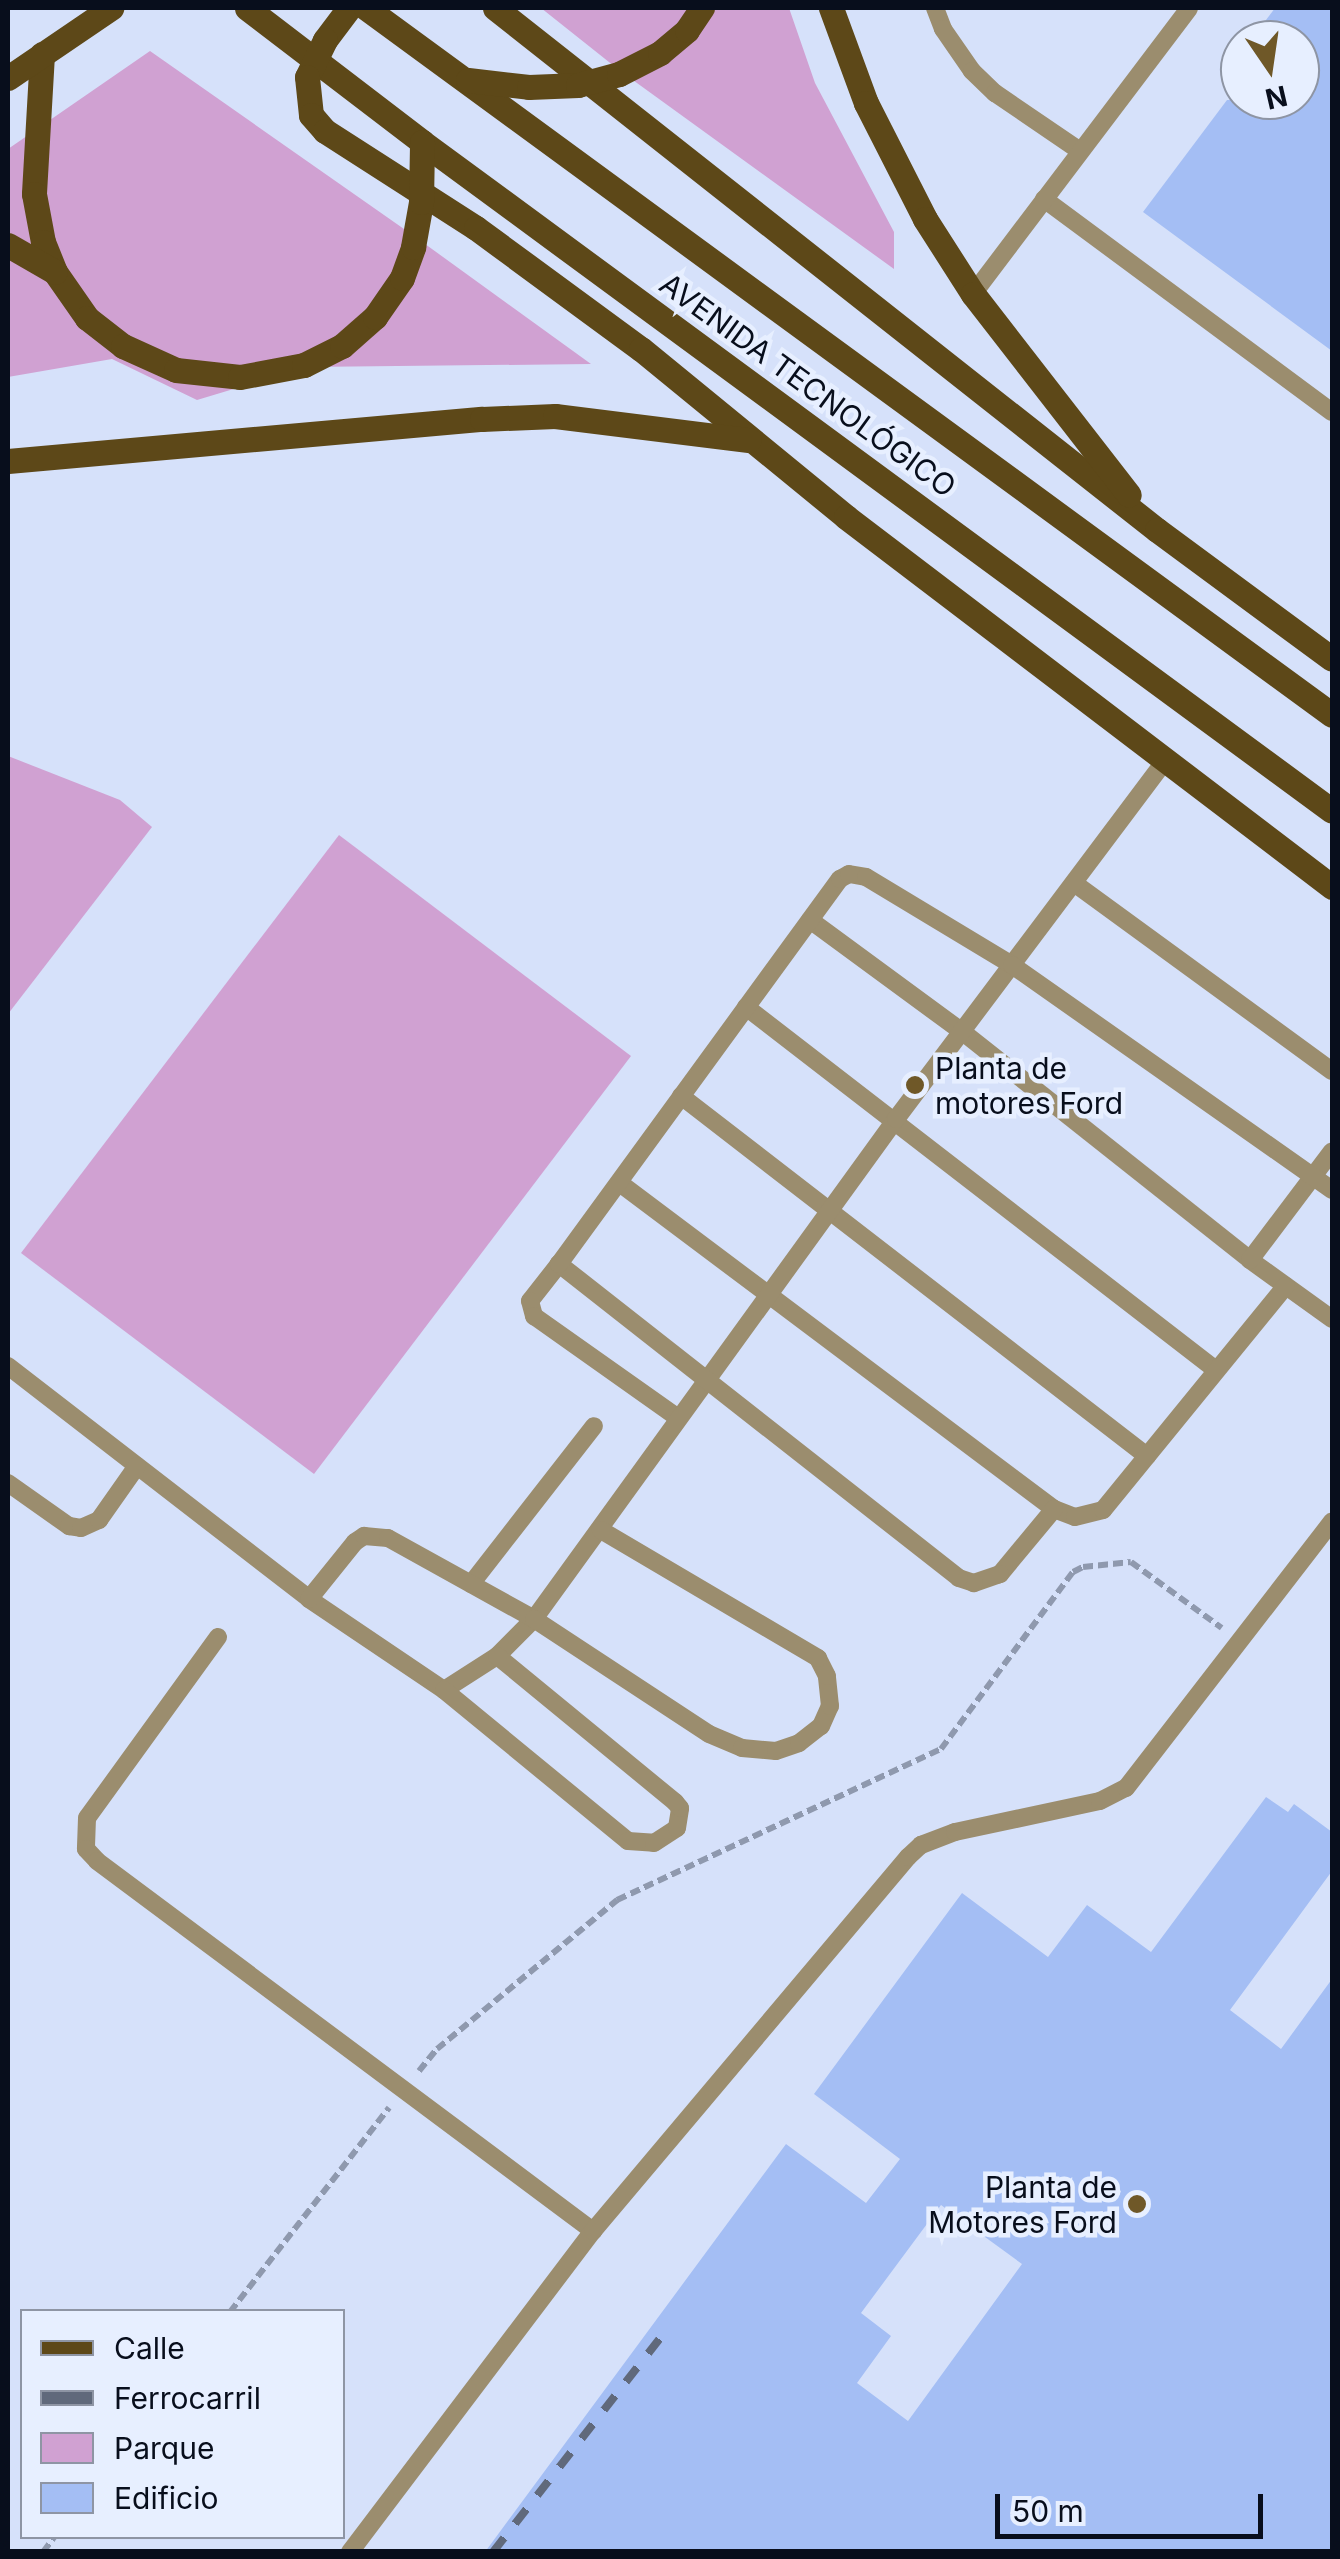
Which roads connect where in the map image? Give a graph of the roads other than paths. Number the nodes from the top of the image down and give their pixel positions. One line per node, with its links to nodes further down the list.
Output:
1 (111, 8): 10 (main road)
2 (247, 8): 13 (main road, AVENIDA TECNOLÓGICO)
3 (349, 8): 20 (main road)
4 (366, 8): 12 (main road, AVENIDA TECNOLÓGICO)
5 (495, 8): 24 (main road)
6 (702, 8): 12 (main road)
7 (831, 8): 18 (main road)
8 (936, 8): 14 (lane)
9 (1189, 8): 14 (lane)
10 (42, 54): 11 (main road); 17 (main road)
11 (8, 78)
12 (463, 80): 26 (main road, AVENIDA TECNOLÓGICO)
13 (422, 142): 17 (main road); 28 (main road, AVENIDA TECNOLÓGICO)
14 (1080, 151): 15 (lane)
15 (1044, 199): 18 (lane); 19 (lane)
16 (8, 244): 17 (main road)
17 (55, 272)
18 (973, 294): 24 (main road)
19 (1332, 412)
20 (749, 440): 22 (main road); 27 (main road)
21 (8, 452): 22 (main road)
22 (95, 454): 23 (main road)
23 (8, 461)
24 (1157, 530): 25 (main road)
25 (1332, 659)
26 (1332, 715)
27 (1165, 761): 29 (lane); 30 (main road)
28 (1332, 811)
29 (1074, 882): 32 (lane); 35 (lane)
30 (1332, 888)
31 (810, 920): 32 (lane); 33 (lane); 34 (lane)
32 (1012, 965): 34 (lane); 39 (lane)
33 (746, 1006): 36 (lane); 37 (lane)
34 (964, 1032): 37 (lane); 43 (lane)
35 (1332, 1071)
36 (681, 1096): 40 (lane); 42 (lane)
37 (896, 1119): 42 (lane); 49 (lane)
38 (1332, 1152): 39 (lane)
39 (1314, 1176): 41 (lane); 43 (lane)
40 (621, 1184): 44 (lane); 46 (lane)
41 (1332, 1190)
42 (832, 1209): 46 (lane); 53 (lane)
43 (1250, 1260): 45 (lane)
44 (559, 1264): 50 (lane); 51 (lane)
45 (1286, 1286): 47 (lane); 49 (lane)
46 (770, 1292): 50 (lane); 56 (lane)
47 (1332, 1319)
48 (8, 1366): 54 (lane)
49 (1216, 1370): 53 (lane)
50 (705, 1378): 51 (lane); 56 (lane)
51 (678, 1418): 58 (lane)
52 (594, 1426): 60 (lane)
53 (1147, 1456): 56 (lane)
54 (137, 1466): 55 (lane); 61 (lane)
55 (8, 1483)
56 (1054, 1508)
57 (1332, 1521): 59 (lane)
58 (602, 1530): 62 (lane); 62 (lane)
59 (1326, 1543): 66 (lane)
60 (471, 1584): 61 (lane); 62 (lane)
61 (309, 1599): 65 (lane)
62 (534, 1619): 64 (lane)
63 (218, 1637): 66 (lane)
64 (497, 1656): 65 (lane); 65 (lane)
65 (444, 1690)
66 (594, 2231): 67 (lane)
67 (350, 2552)

